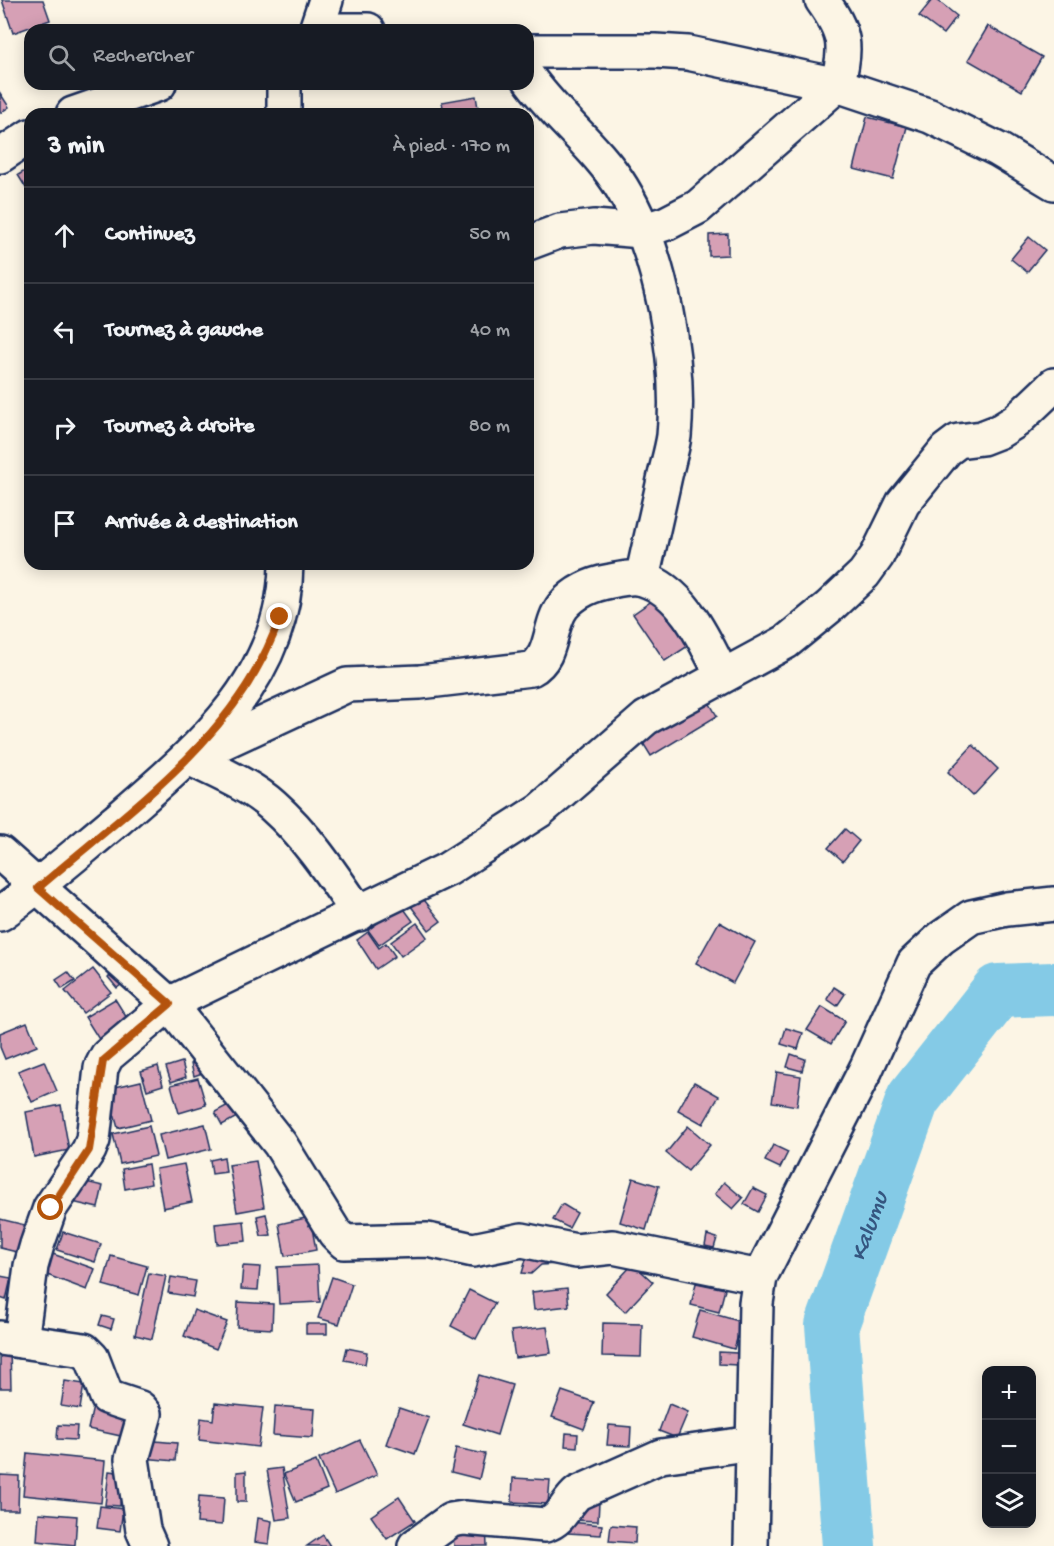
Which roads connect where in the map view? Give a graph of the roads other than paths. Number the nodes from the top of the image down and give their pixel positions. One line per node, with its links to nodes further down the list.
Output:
1 (326, 0): 3 (street)
2 (822, 0): 6 (street)
3 (318, 24)
4 (534, 51): 6 (street)
5 (534, 84): 14 (street)
6 (837, 85): 13 (street); 14 (street)
7 (142, 90): 9 (street)
8 (284, 90): 10 (street)
9 (90, 108)
10 (284, 108)
11 (24, 140): 12 (street)
12 (0, 156)
13 (1054, 183)
14 (642, 231): 15 (street); 18 (street)
15 (534, 241)
16 (1054, 385): 19 (street)
17 (286, 570): 20 (street)
18 (642, 579): 19 (street); 20 (street)
19 (722, 675): 25 (street)
20 (189, 758): 22 (street); 25 (street)
21 (0, 853): 22 (street)
22 (38, 888): 24 (street); 26 (street)
23 (1054, 904): 27 (street)
24 (0, 914)
25 (359, 914): 26 (street)
26 (170, 1004): 27 (street); 28 (street)
27 (760, 1277): 29 (street)
28 (10, 1339): 30 (street)
29 (753, 1443): 31 (street); 32 (street)
30 (150, 1546)
31 (415, 1546)
32 (751, 1546)

